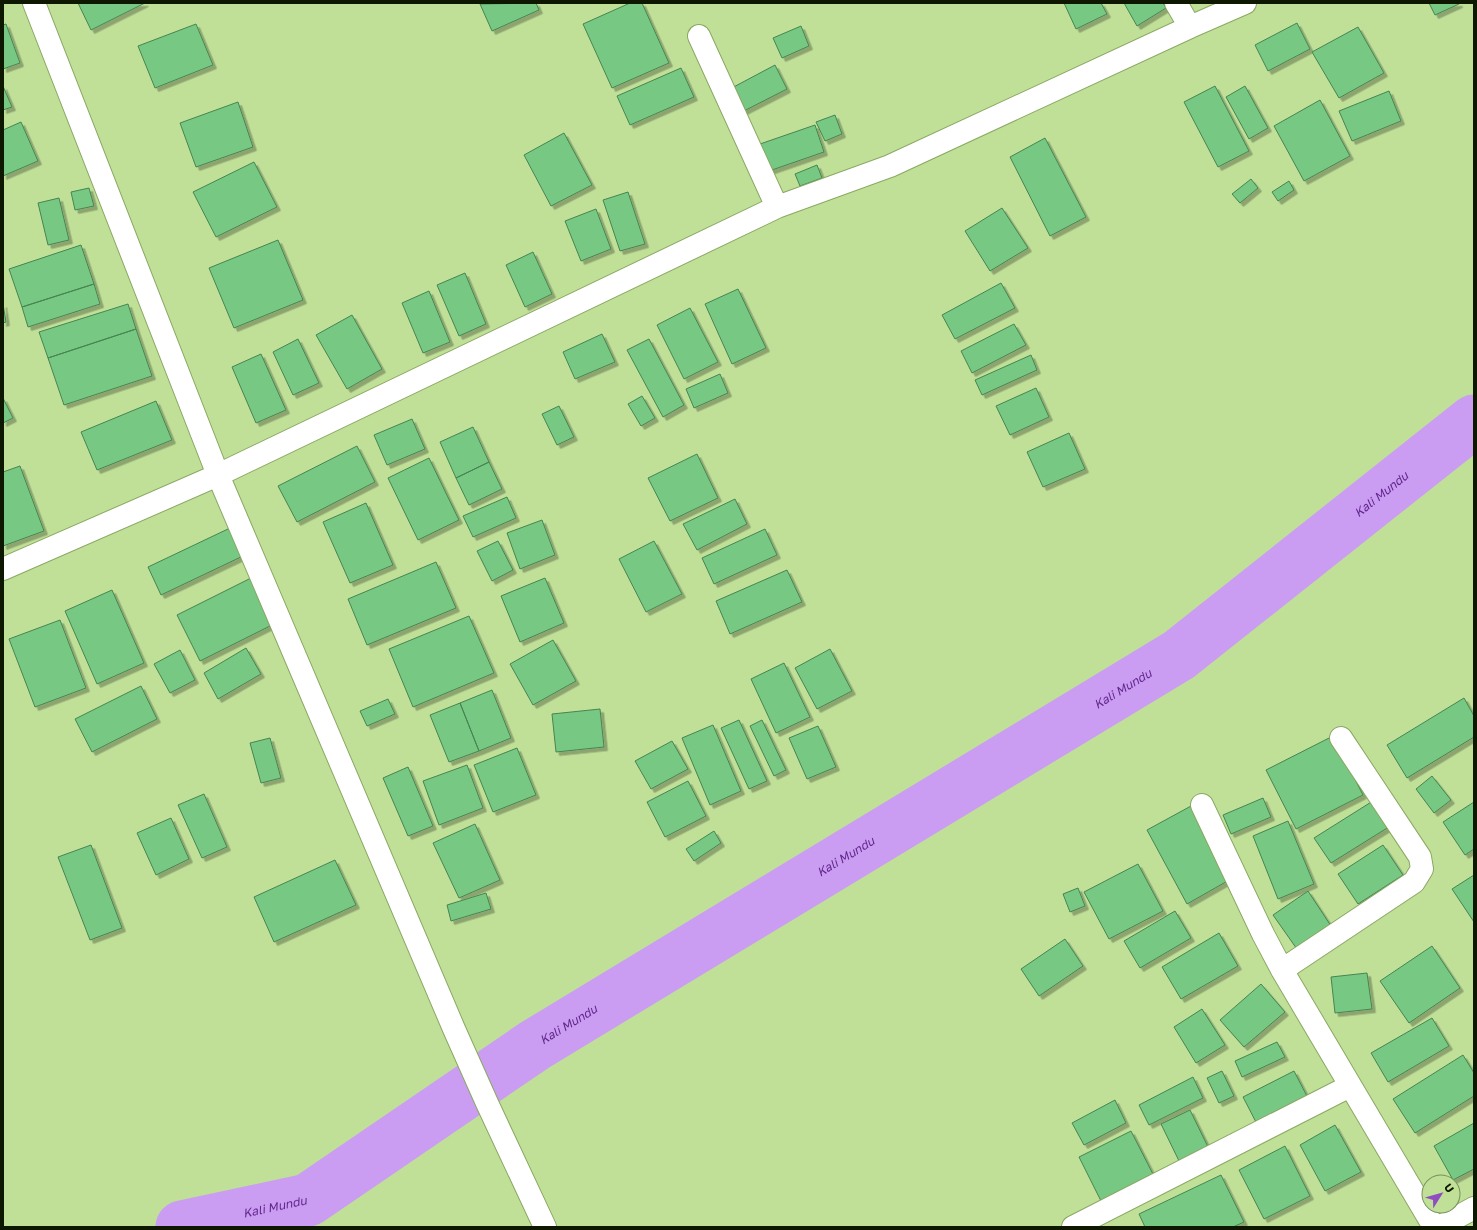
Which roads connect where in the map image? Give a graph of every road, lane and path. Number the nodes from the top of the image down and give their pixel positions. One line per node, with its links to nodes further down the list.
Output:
1 (34, 3): 7 (street)
2 (1176, 3): 4 (street)
3 (1245, 3): 4 (street)
4 (1190, 27): 6 (street)
5 (699, 36): 6 (street)
6 (777, 207): 7 (street)
7 (218, 474): 8 (street); 14 (street)
8 (3, 569)
9 (1341, 738): 11 (street)
10 (1202, 805): 11 (street)
11 (1282, 970): 12 (street)
12 (1350, 1086): 15 (street); 16 (street)
13 (1474, 1208): 17 (street)
14 (546, 1227)
15 (1073, 1227)
16 (1434, 1227)
17 (1439, 1227)

